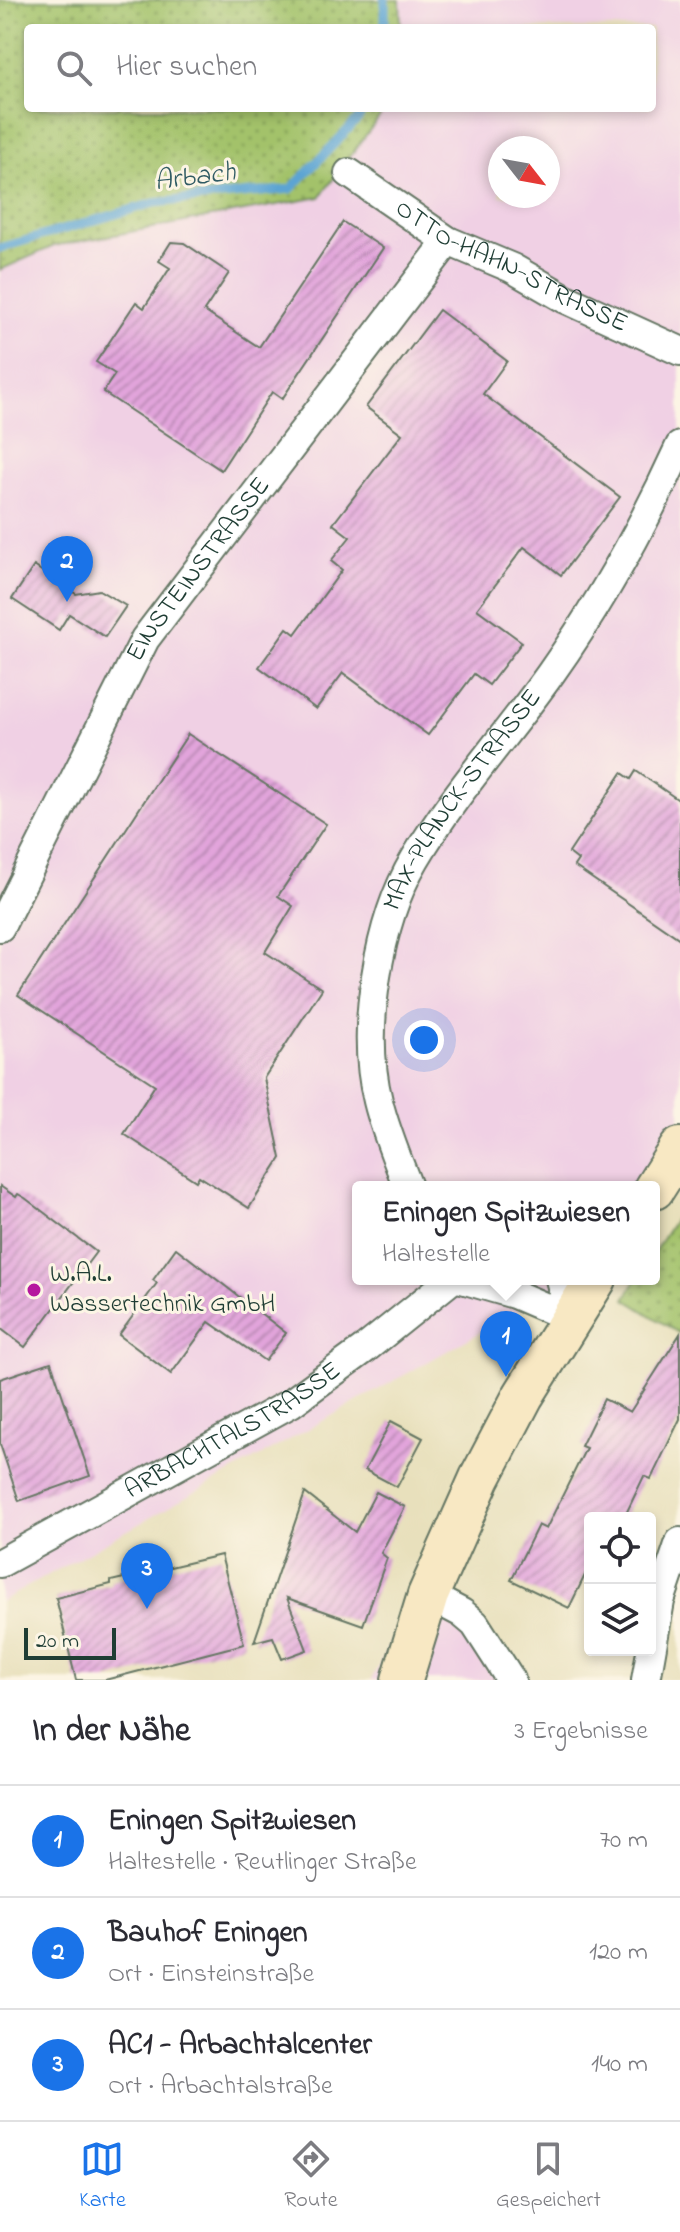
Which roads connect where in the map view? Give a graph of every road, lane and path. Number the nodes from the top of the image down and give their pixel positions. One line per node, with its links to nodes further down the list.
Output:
1 (349, 173): 2 (street, OTTO-HAHN-STRASSE)
2 (448, 241): 3 (street, OTTO-HAHN-STRASSE); 5 (street, EINSTEINSTRASSE)
3 (680, 351)
4 (680, 446): 7 (street, MAX-PLANCK-STRASSE)
5 (0, 927)
6 (680, 1148): 8 (main road)
7 (406, 1181)
8 (659, 1181)
9 (445, 1285): 15 (street, ARBACHTALSTRASSE)
10 (483, 1285): 13 (street)
11 (562, 1285): 13 (street)
12 (592, 1285): 13 (main road)
13 (570, 1318): 16 (main road)
14 (680, 1542): 19 (street)
15 (0, 1563)
16 (428, 1595): 17 (main road); 18 (street)
17 (402, 1680)
18 (511, 1680)
19 (646, 1680)

